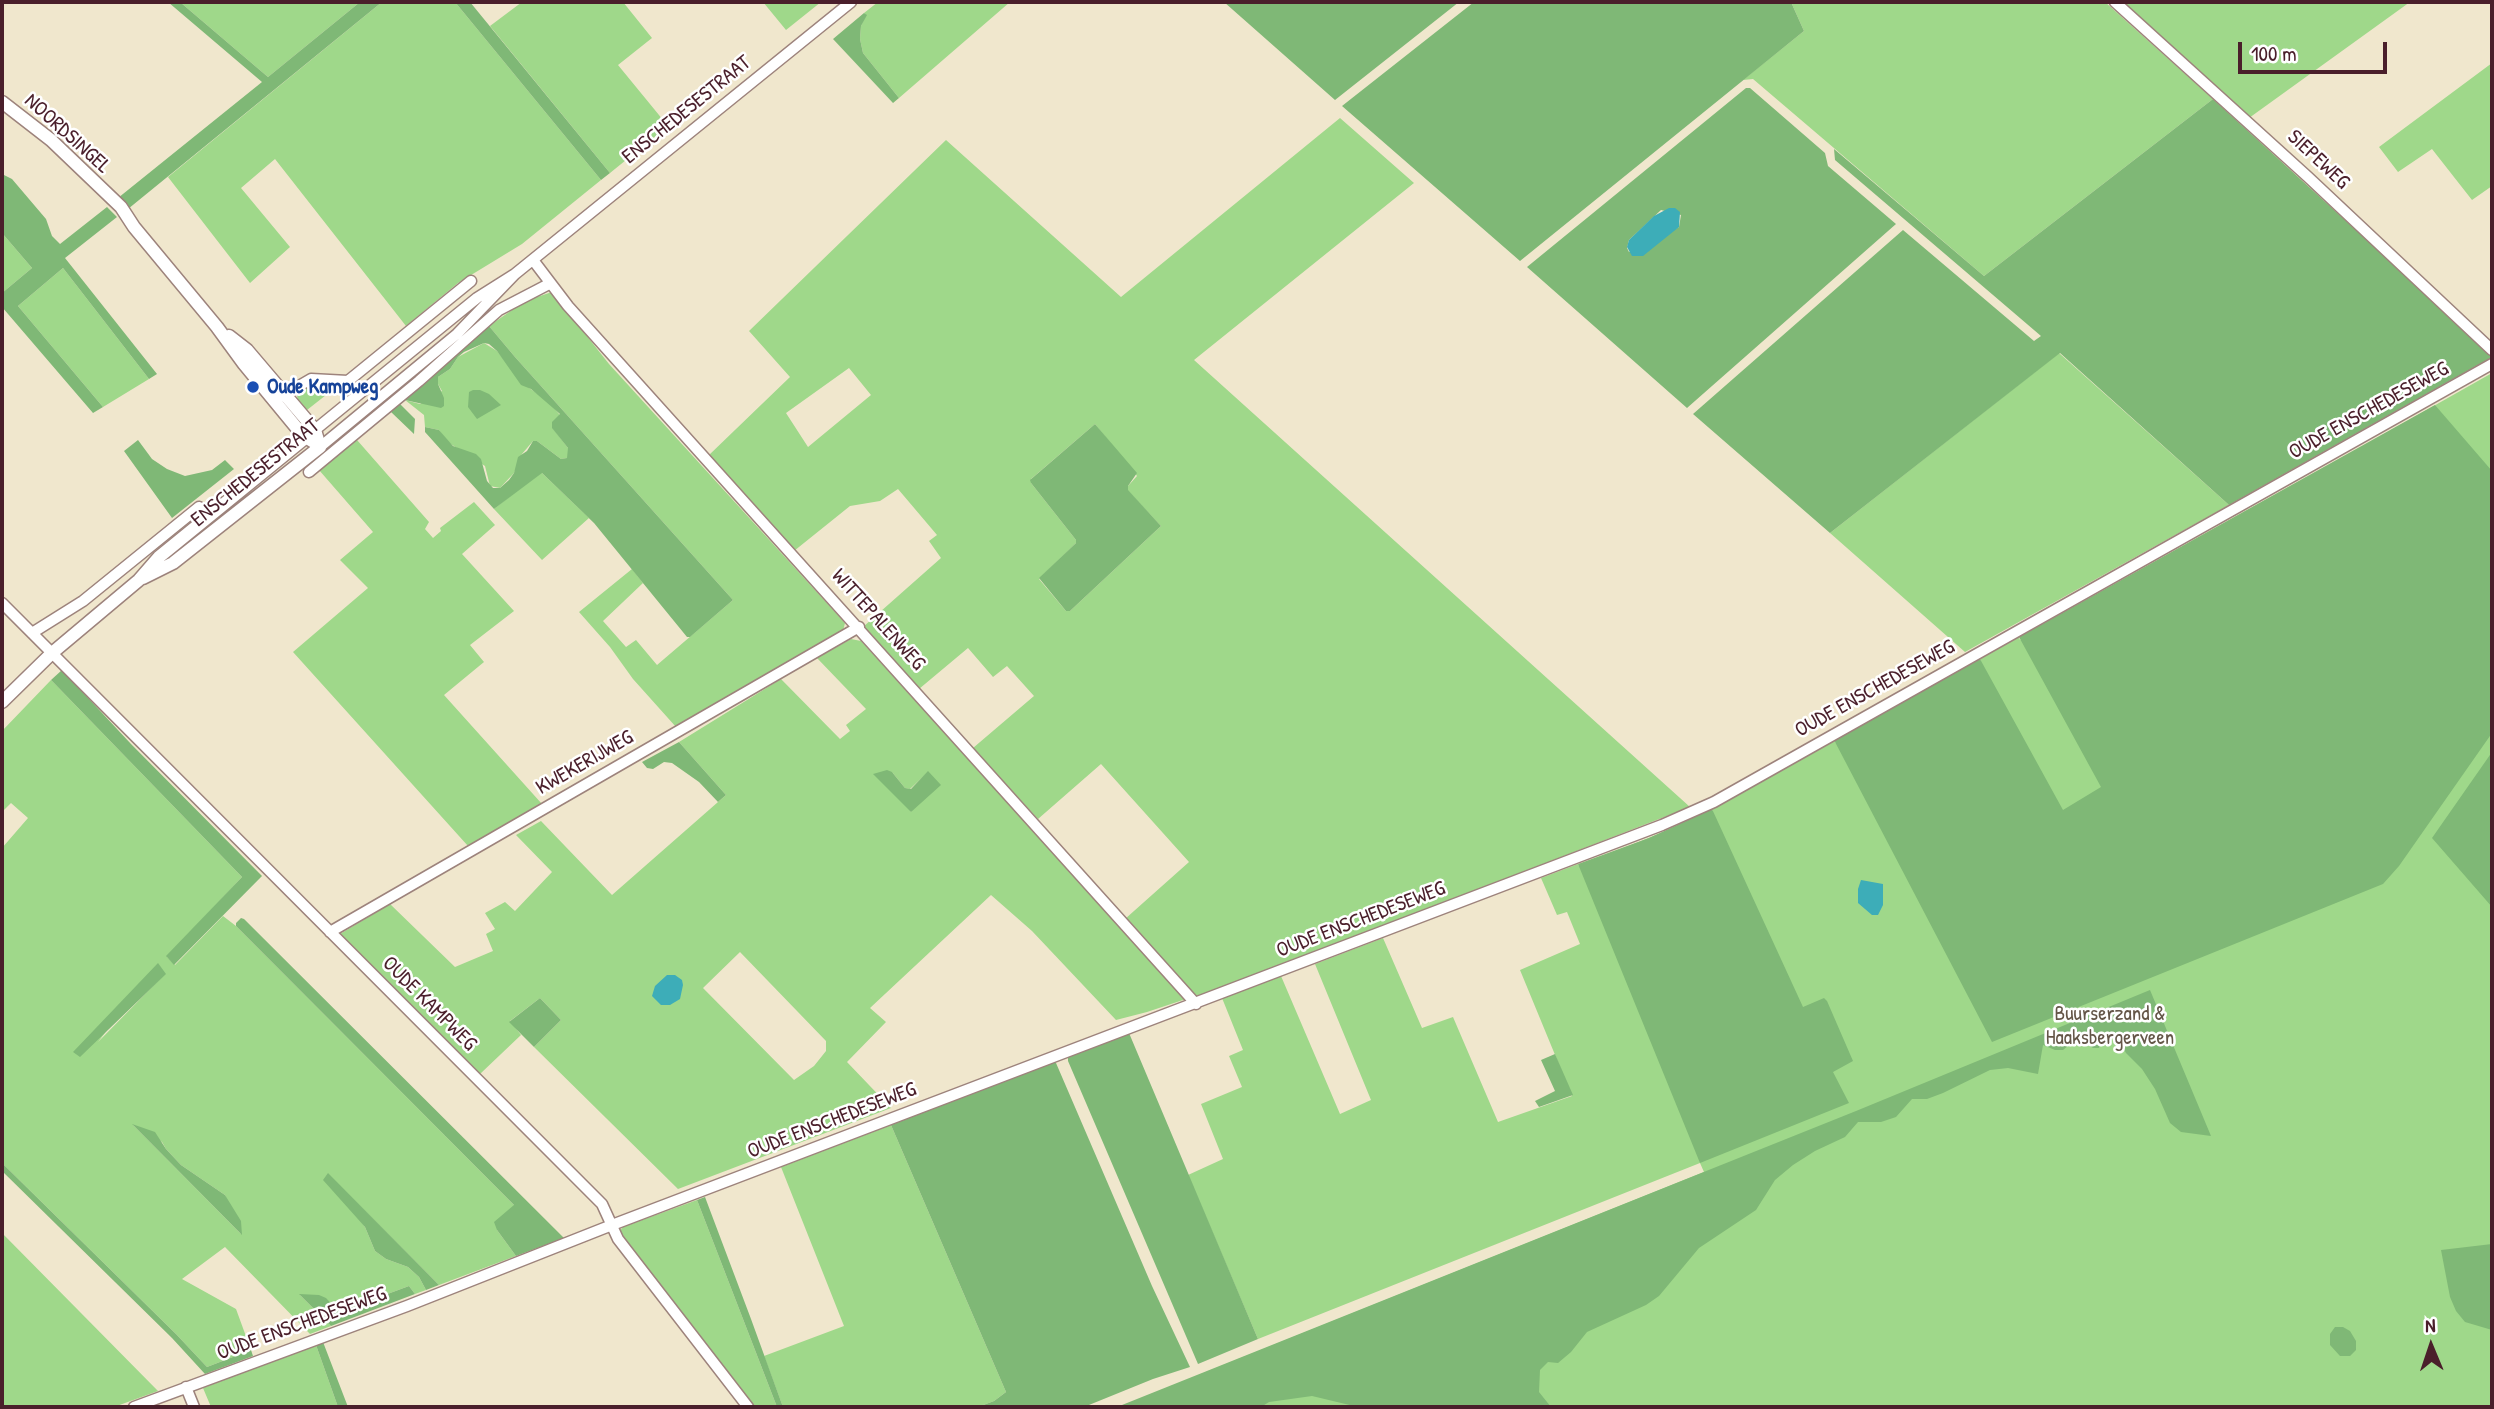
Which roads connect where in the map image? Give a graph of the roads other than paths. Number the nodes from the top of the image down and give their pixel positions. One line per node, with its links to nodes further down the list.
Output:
1 (850, 2): 4 (street, ENSCHEDESESTRAAT)
2 (2115, 2): 8 (street, SIEPEWEG)
3 (2, 102): 10 (main road, NOORDSINGEL)
4 (533, 260): 5 (street, ENSCHEDESESTRAAT); 7 (street, WITTEPALENWEG)
5 (516, 274): 11 (street, ENSCHEDESESTRAAT); 12 (street, ENSCHEDESESTRAAT)
6 (471, 281): 10 (street, ENSCHEDESESTRAAT)
7 (549, 284): 13 (street, ENSCHEDESESTRAAT); 17 (street, WITTEPALENWEG)
8 (2492, 350)
9 (2492, 364): 22 (street, OUDE ENSCHEDESEWEG)
10 (279, 398): 11 (main road, NOORDSINGEL)
11 (310, 434): 12 (main road, NOORDSINGEL); 15 (main road, ENSCHEDESESTRAAT)
12 (320, 447): 15 (main road, ENSCHEDESESTRAAT)
13 (309, 472)
14 (199, 507): 18 (street, ENSCHEDESESTRAAT)
15 (139, 580): 19 (main road, ENSCHEDESESTRAAT)
16 (2, 603): 18 (street, OUDE KAMPWEG)
17 (859, 628): 21 (street, KWEKERIJWEG); 22 (street, WITTEPALENWEG)
18 (32, 633): 19 (street, OUDE KAMPWEG)
19 (52, 653): 20 (main road, ENSCHEDESESTRAAT); 21 (street, OUDE KAMPWEG)
20 (2, 702)
21 (330, 932): 23 (street, OUDE KAMPWEG)
22 (1196, 1004): 23 (street, OUDE ENSCHEDESEWEG)
23 (612, 1225): 24 (street, OUDE ENSCHEDESEWEG); 27 (street, OUDE KAMPWEG)
24 (186, 1387): 25 (street, OUDE ENSCHEDESEWEG); 26 (street)
25 (134, 1407)
26 (194, 1407)
27 (748, 1407)

